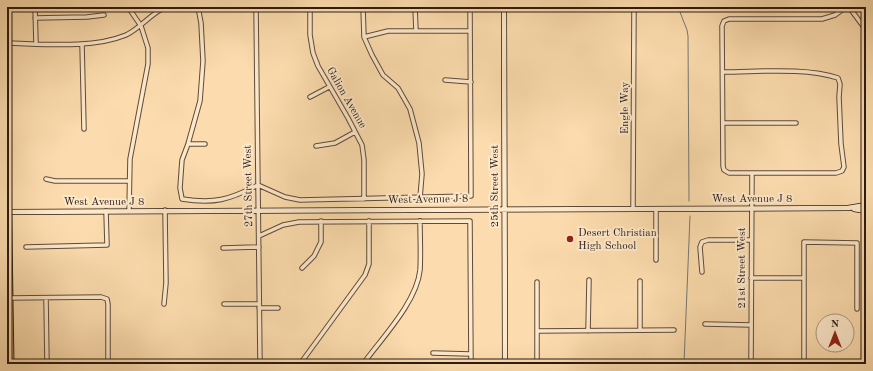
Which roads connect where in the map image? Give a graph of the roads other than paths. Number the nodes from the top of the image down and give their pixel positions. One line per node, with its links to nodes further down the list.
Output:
1 (35, 7): 15 (street)
2 (128, 7): 16 (street)
3 (166, 7): 16 (street)
4 (198, 7): 34 (street)
5 (256, 7): 40 (street, 27th Street West)
6 (310, 7): 27 (street, Galion Avenue)
7 (363, 7): 20 (street)
8 (415, 7): 19 (street)
9 (470, 7): 17 (street)
10 (504, 7): 46 (street, 25th Street West)
11 (634, 7): 47 (street, Engle Way)
12 (846, 7): 24 (street)
13 (849, 7): 18 (street)
14 (104, 15): 15 (street)
15 (35, 18): 22 (street)
16 (141, 26): 23 (street); 39 (street)
17 (470, 30): 19 (street); 26 (street)
18 (866, 30)
19 (416, 31): 20 (street)
20 (364, 37): 41 (street)
21 (7, 43): 22 (street)
22 (36, 43): 23 (street)
23 (82, 44): 32 (street)
24 (723, 72): 30 (street); 37 (street)
25 (445, 80): 26 (street)
26 (471, 82): 41 (street)
27 (329, 87): 28 (street); 33 (street, Galion Avenue)
28 (310, 97)
29 (7, 112): 54 (main road)
30 (723, 123): 31 (street); 37 (street)
31 (796, 123)
32 (84, 129)
33 (355, 132): 36 (street); 42 (street, Galion Avenue)
34 (188, 144): 35 (street); 40 (street)
35 (205, 144)
36 (316, 146)
37 (752, 173): 44 (street, 21st Street West)
38 (46, 179): 39 (street)
39 (129, 181): 49 (street)
40 (258, 185): 42 (street); 53 (street, 27th Street West)
41 (420, 198): 42 (street)
42 (364, 199)
43 (866, 205): 45 (street, West Avenue J 8)
44 (751, 208): 45 (street, West Avenue J 8); 48 (street, West Avenue J 8); 59 (street, 21st Street West)
45 (848, 208): 51 (street, West Avenue J 8)
46 (504, 209): 47 (street, West Avenue J 8); 53 (street, West Avenue J 8); 95 (street, 25th Street West)
47 (633, 209): 48 (street, West Avenue J 8)
48 (656, 209): 63 (street)
49 (129, 210): 50 (street, West Avenue J 8); 52 (street, West Avenue J 8)
50 (164, 210): 53 (street, West Avenue J 8); 73 (street)
51 (866, 210)
52 (106, 211): 54 (street, West Avenue J 8); 60 (street)
53 (258, 211): 58 (street, 27th Street West)
54 (8, 212): 71 (main road)
55 (321, 221): 57 (street); 58 (street); 64 (street)
56 (420, 221): 57 (street); 85 (street); 86 (street)
57 (369, 222): 93 (street)
58 (259, 236): 61 (street, 27th Street West)
59 (751, 240): 65 (street); 66 (street, 21st Street West)
60 (26, 247)
61 (259, 247): 62 (street); 75 (street, 27th Street West)
62 (223, 248)
63 (656, 260)
64 (302, 268)
65 (702, 272)
66 (751, 278): 67 (street); 79 (street, 21st Street West)
67 (804, 278): 77 (street); 87 (street)
68 (589, 280): 83 (street)
69 (640, 281): 80 (street)
70 (537, 282): 82 (street)
71 (9, 298): 72 (street); 89 (main road)
72 (46, 298): 90 (street); 91 (street)
73 (164, 304)
74 (224, 304): 75 (street)
75 (259, 306): 76 (street); 92 (street, 27th Street West)
76 (278, 308)
77 (857, 310)
78 (705, 324): 79 (street)
79 (751, 325): 97 (street, 21st Street West)
80 (640, 330): 81 (street); 83 (street)
81 (674, 330)
82 (537, 331): 83 (street); 96 (street)
83 (588, 331)
84 (434, 352): 85 (street)
85 (470, 354): 94 (street)
86 (365, 363)
87 (804, 363): 88 (street)
88 (857, 363)
89 (11, 364)
90 (47, 364)
91 (108, 364)
92 (260, 364)
93 (300, 364)
94 (471, 364)
95 (505, 364)
96 (537, 364)
97 (751, 364)

